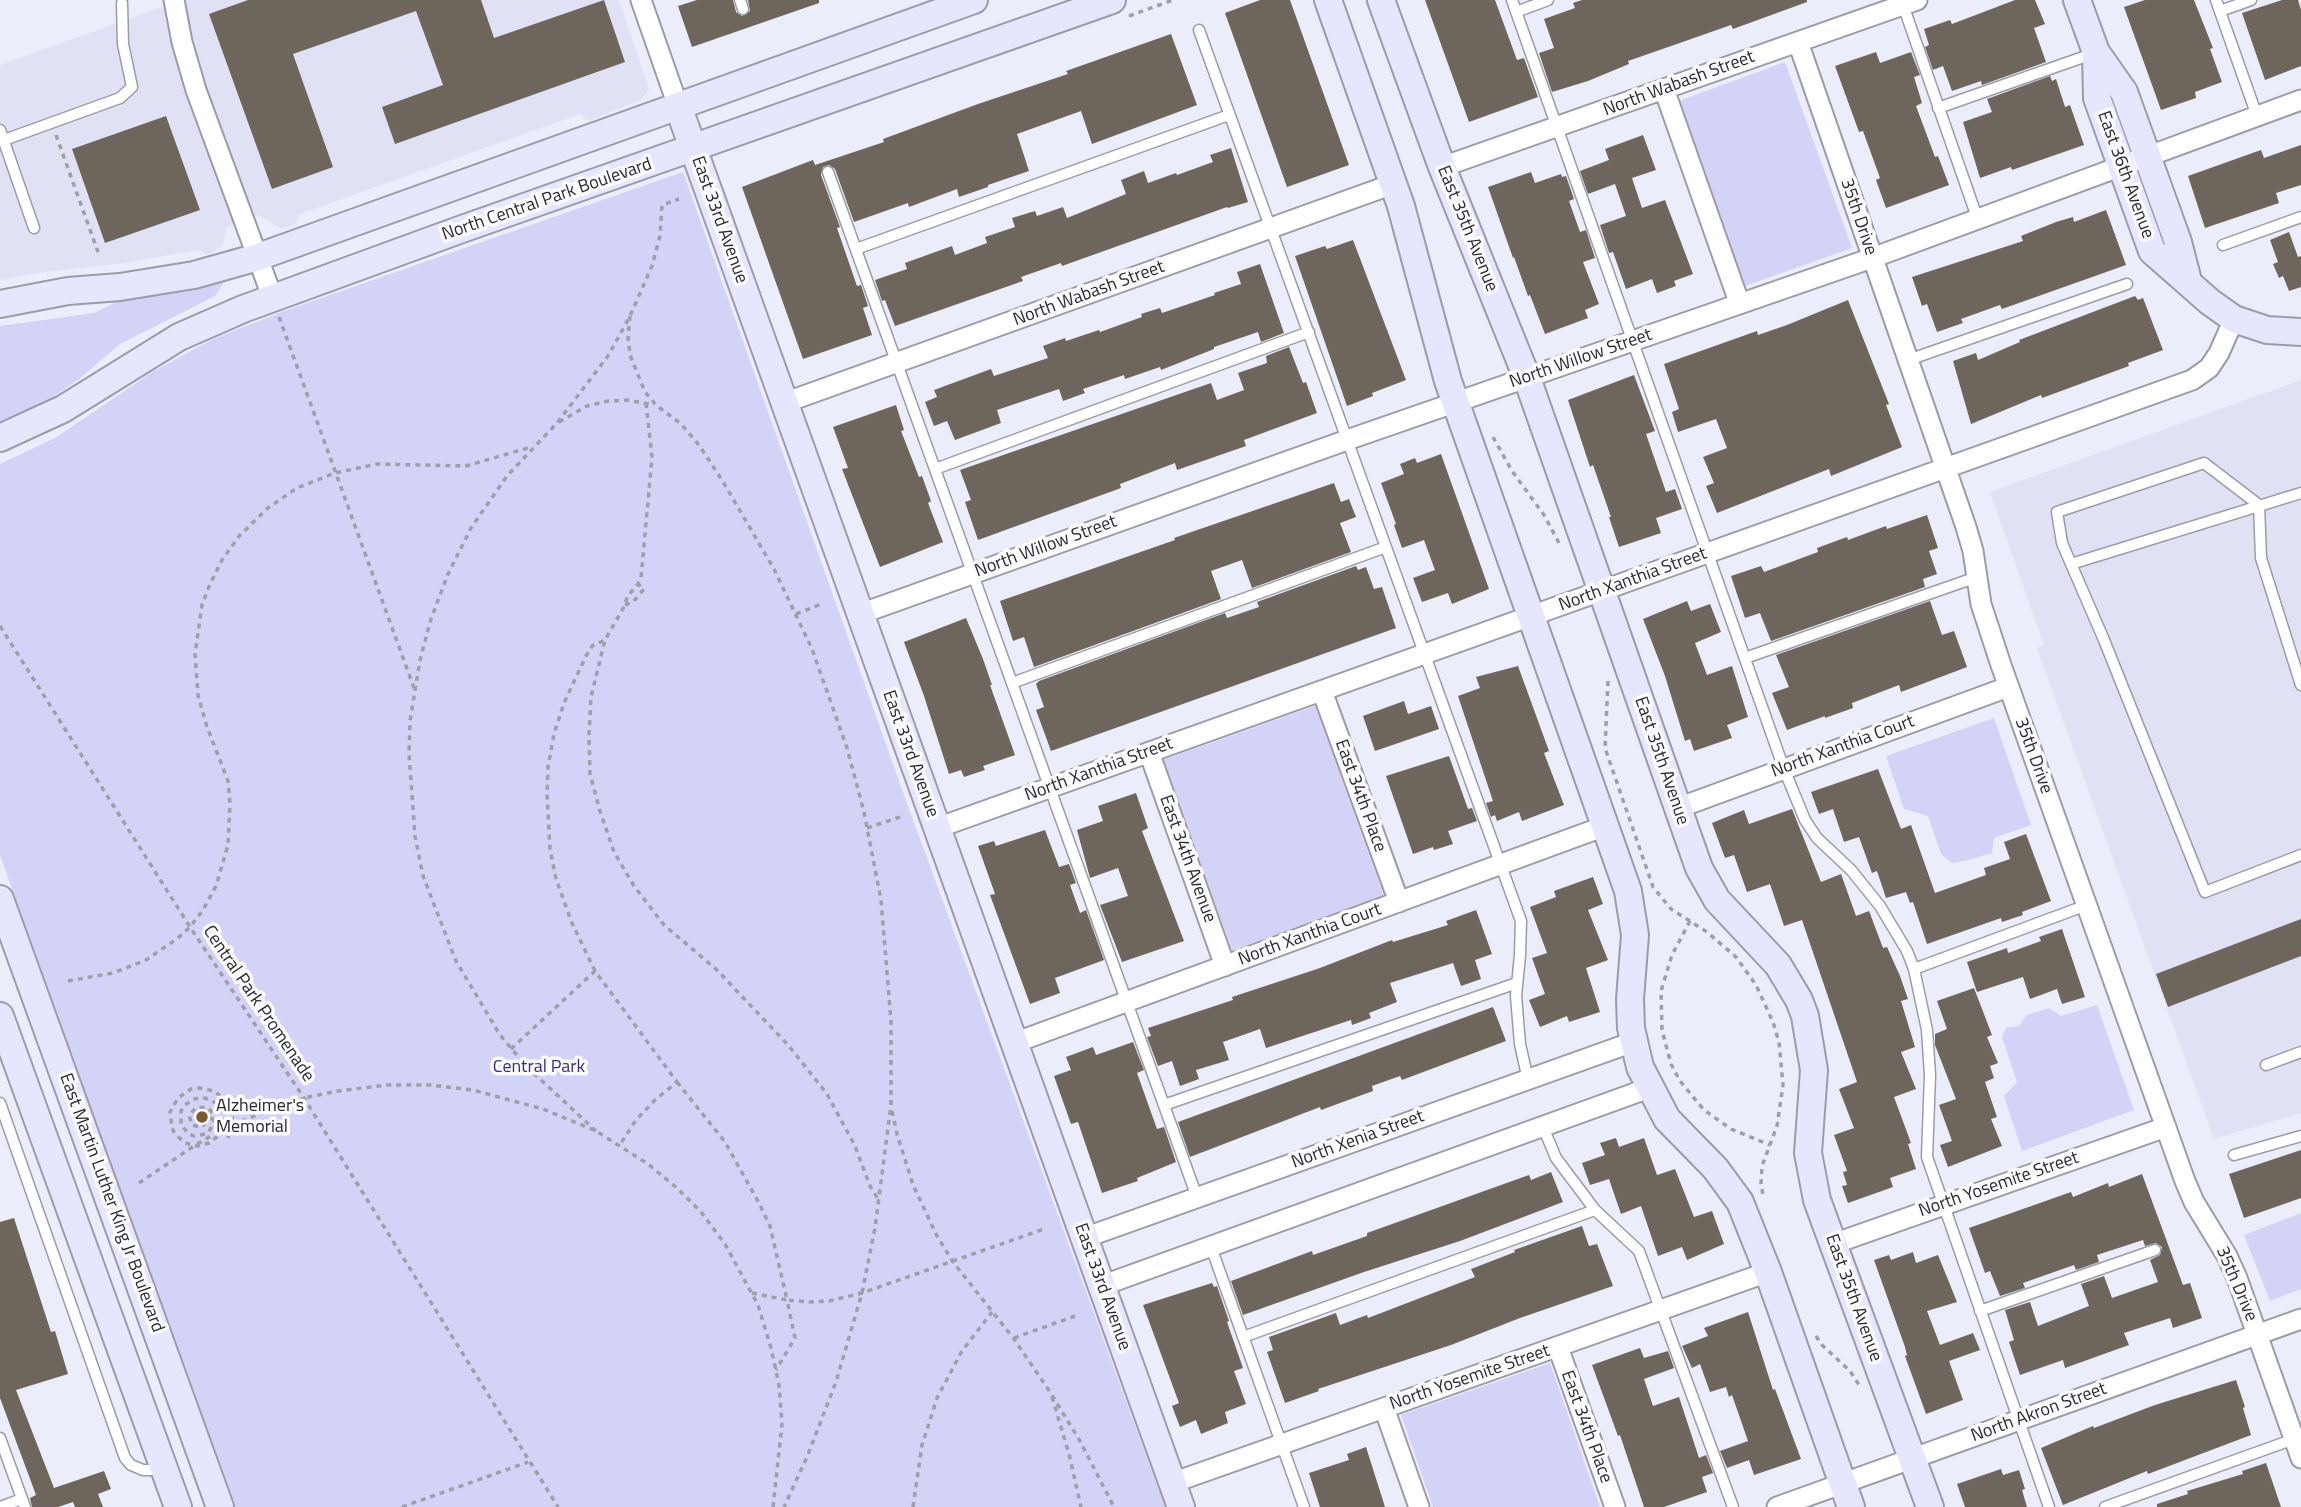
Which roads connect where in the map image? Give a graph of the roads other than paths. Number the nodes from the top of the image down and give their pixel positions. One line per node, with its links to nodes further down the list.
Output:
1 (174, 0): 39 (street)
2 (641, 0): 21 (street, East 33rd Avenue)
3 (974, 0): 21 (street)
4 (1328, 0): 32 (street)
5 (1381, 0): 29 (street, East 35th Avenue)
6 (1512, 0): 15 (lane)
7 (1549, 0): 15 (lane)
8 (2077, 0): 18 (street, East 36th Avenue)
9 (2216, 0): 14 (lane)
10 (2251, 0): 14 (lane)
11 (1910, 2): 17 (street, North Wabash Street); 22 (lane)
12 (122, 3): 26 (lane)
13 (1117, 9): 27 (street, North Central Park Boulevard)
14 (2220, 11): 24 (lane)
15 (1516, 12): 25 (lane)
16 (1199, 30): 23 (lane)
17 (1798, 42): 19 (street, North Wabash Street); 40 (street, 35th Drive)
18 (2096, 52): 22 (lane); 28 (street, East 36th Avenue); 30 (street, East 36th Avenue)
19 (1664, 89): 25 (street, North Wabash Street); 44 (street)
20 (2301, 100): 24 (street, North Willow Street)
21 (678, 106): 27 (street, East 33rd Avenue); 39 (street)
22 (1938, 108): 34 (lane)
23 (1229, 115): 36 (lane); 38 (lane)
24 (2257, 116): 28 (street, North Willow Street)
25 (1557, 127): 29 (street, North Wabash Street); 49 (lane)
26 (2, 135): 35 (lane)
27 (694, 149): 43 (street, North Central Park Boulevard); 53 (street, East 33rd Avenue)
28 (2147, 157): 30 (street, North Willow Street); 41 (street, East 36th Avenue)
29 (1442, 167): 52 (street, East 35th Avenue)
30 (2121, 167): 34 (street, North Willow Street); 41 (street, East 36th Avenue)
31 (828, 172): 38 (lane)
32 (1394, 184): 36 (street, North Wabash Street); 54 (street)
33 (2301, 217): 37 (lane)
34 (1978, 220): 40 (street, North Willow Street)
35 (34, 228)
36 (1271, 229): 47 (lane); 51 (street, North Wabash Street)
37 (2223, 245)
38 (856, 249): 51 (lane)
39 (258, 257): 43 (street); 45 (street)
40 (1872, 258): 44 (street, North Willow Street); 50 (street, 35th Drive)
41 (2188, 281): 46 (street, East 36th Avenue)
42 (2127, 285): 50 (lane)
43 (273, 299): 55 (street, North Central Park Boulevard)
44 (1739, 302): 49 (street, North Willow Street)
45 (0, 304)
46 (2234, 319): 48 (street); 57 (street, North Xanthia Street)
47 (1309, 332): 56 (lane); 58 (lane)
48 (2301, 332)
49 (1634, 341): 52 (street, North Willow Street); 62 (lane)
50 (1908, 360): 57 (street, 35th Drive)
51 (897, 363): 53 (street, North Wabash Street); 58 (lane)
52 (1527, 378): 54 (street, North Willow Street); 66 (street, East 35th Avenue)
53 (784, 403): 67 (street, East 33rd Avenue)
54 (1456, 404): 56 (street, North Willow Street); 68 (street)
55 (0, 438)
56 (1347, 440): 61 (lane); 64 (street, North Willow Street)
57 (1945, 468): 62 (street, North Xanthia Street); 65 (street, 35th Drive)
58 (935, 469): 64 (lane)
59 (2301, 493): 60 (lane)
60 (2259, 505): 63 (lane); 63 (lane); 72 (lane)
61 (1386, 547): 69 (lane); 71 (lane)
62 (1708, 553): 66 (street, North Xanthia Street); 70 (lane)
63 (2071, 564): 81 (lane)
64 (973, 574): 67 (street, North Willow Street); 71 (lane)
65 (1977, 577): 70 (lane); 73 (street, 35th Drive)
66 (1602, 591): 68 (street, North Xanthia Street); 78 (street, East 35th Avenue)
67 (860, 614): 80 (street, East 33rd Avenue)
68 (1532, 615): 69 (street, North Xanthia Street); 79 (street)
69 (1425, 654): 74 (street, North Xanthia Street); 82 (lane)
70 (1745, 658): 76 (lane)
71 (1012, 683): 77 (lane)
72 (2301, 685)
73 (2008, 687): 76 (street, North Xanthia Court); 85 (street, 35th Drive)
74 (1322, 691): 75 (street, North Xanthia Street); 84 (street, East 34th Place)
75 (1149, 752): 77 (street, North Xanthia Street); 87 (street, East 34th Avenue)
76 (1784, 769): 78 (street, North Xanthia Court); 88 (lane)
77 (1050, 788): 80 (street, North Xanthia Street); 90 (lane)
78 (1678, 808): 108 (street, East 35th Avenue)
79 (1605, 826): 82 (street, North Xanthia Court); 92 (street)
80 (937, 828): 93 (street, East 33rd Avenue)
81 (2301, 855)
82 (1502, 864): 84 (street, North Xanthia Court); 89 (lane)
83 (0, 899): 86 (street, East Martin Luther King Jr Boulevard)
84 (1399, 902): 87 (street, North Xanthia Court)
85 (2087, 905): 88 (lane); 100 (street, 35th Drive)
86 (4, 926): 132 (street, East Martin Luther King Jr Boulevard)
87 (1225, 966): 90 (street, North Xanthia Court)
88 (1914, 969): 105 (lane)
89 (1517, 983): 96 (lane); 99 (lane)
90 (1127, 1002): 93 (street, North Xanthia Court); 99 (lane)
91 (0, 1020): 126 (street)
92 (1633, 1042): 96 (street, North Xenia Street); 97 (street)
93 (1014, 1043): 107 (street, East 33rd Avenue)
94 (2301, 1052): 95 (lane)
95 (2266, 1065)
96 (1528, 1080): 104 (street, North Xenia Street)
97 (1649, 1088): 101 (street); 111 (street)
98 (0, 1103): 126 (lane)
99 (1164, 1105): 104 (lane)
100 (2166, 1126): 105 (street, North Yosemite Street); 116 (street, 35th Drive)
101 (1543, 1127): 106 (lane); 109 (street)
102 (2301, 1136): 103 (lane)
103 (2234, 1155)
104 (1197, 1198): 107 (street, North Xenia Street)
105 (1942, 1205): 108 (street, North Yosemite Street); 114 (lane)
106 (1595, 1210): 113 (lane); 117 (lane)
107 (1084, 1238): 112 (street, East 33rd Avenue)
108 (1833, 1244): 124 (street, East 35th Avenue)
109 (1211, 1247): 112 (street); 117 (lane)
110 (2154, 1250): 114 (lane)
111 (1768, 1272): 113 (street, North Yosemite Street); 128 (street)
112 (1101, 1286): 127 (street, East 33rd Avenue)
113 (1660, 1311): 118 (street, North Yosemite Street); 136 (lane)
114 (1980, 1311): 120 (lane)
115 (2301, 1319): 116 (street, North Akron Street)
116 (2257, 1335): 120 (street, North Akron Street); 122 (street, 35th Drive)
117 (1243, 1337): 123 (lane)
118 (1558, 1347): 119 (street, North Yosemite Street); 135 (street, East 34th Place)
119 (1384, 1408): 123 (street, North Yosemite Street); 134 (street)
120 (2018, 1420): 124 (street, North Akron Street); 139 (lane)
121 (0, 1438): 129 (lane)
122 (2298, 1438): 125 (street, 35th Drive); 140 (lane)
123 (1282, 1444): 127 (street, North Yosemite Street); 133 (lane)
124 (1913, 1458): 128 (street, North Akron Street); 138 (street, East 35th Avenue)
125 (2301, 1458)
126 (165, 1470): 131 (street)
127 (1177, 1495)
128 (1847, 1495): 137 (street, North Akron Street)
129 (23, 1503): 130 (lane)
130 (0, 1507)
131 (178, 1507)
132 (220, 1507)
133 (1304, 1507)
134 (1419, 1507)
135 (1615, 1507)
136 (1733, 1507)
137 (1777, 1507)
138 (1930, 1507)
139 (2049, 1507)
140 (2105, 1507)

